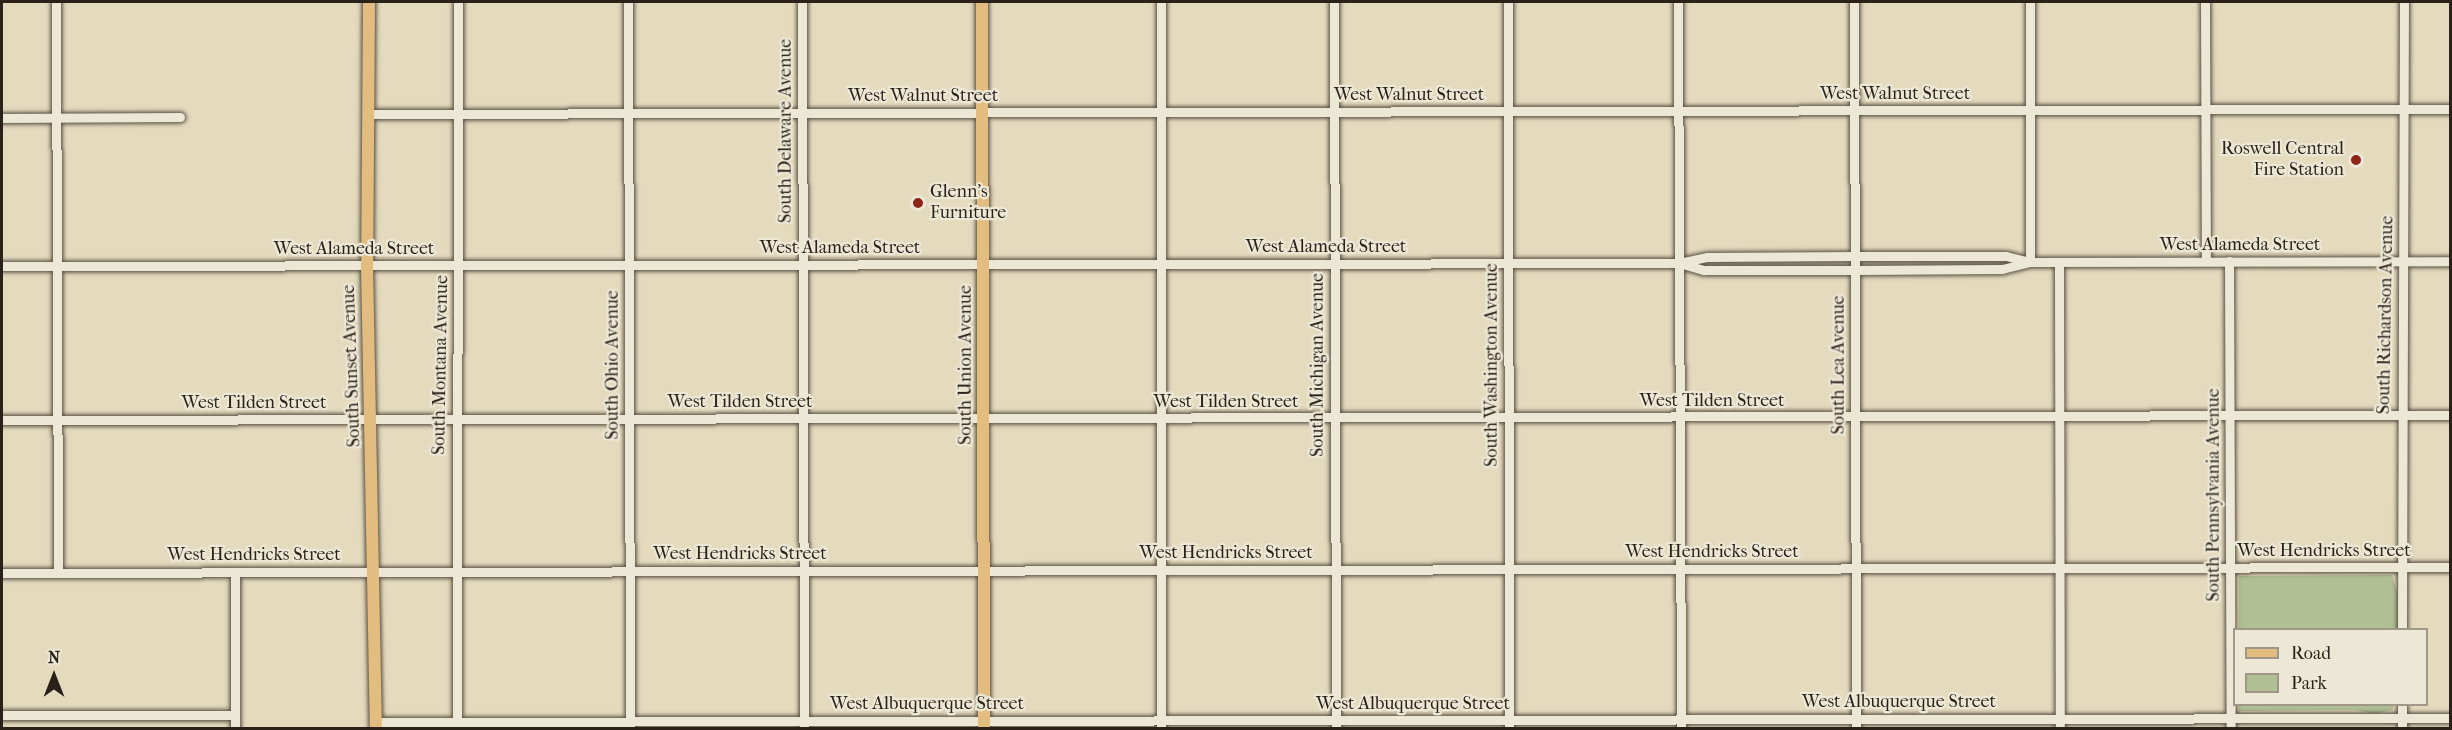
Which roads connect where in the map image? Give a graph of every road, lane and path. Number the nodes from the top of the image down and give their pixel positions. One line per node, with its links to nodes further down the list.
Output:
1 (56, 2): 29 (street)
2 (369, 2): 28 (main road, South Sunset Avenue)
3 (458, 2): 26 (street, South Montana Avenue)
4 (628, 2): 27 (street, South Ohio Avenue)
5 (802, 2): 23 (street, South Delaware Avenue)
6 (982, 2): 24 (main road, South Union Avenue)
7 (1161, 2): 25 (street)
8 (1334, 2): 20 (street, South Michigan Avenue)
9 (1508, 2): 21 (street, South Washington Avenue)
10 (1678, 2): 22 (street)
11 (1854, 2): 18 (street, South Lea Avenue)
12 (2030, 2): 19 (street)
13 (2205, 2): 15 (street)
14 (2404, 2): 16 (street, South Richardson Avenue)
15 (2205, 109): 16 (street, West Walnut Street); 19 (street, West Walnut Street); 33 (street)
16 (2404, 109): 17 (street, West Walnut Street); 35 (street, South Richardson Avenue)
17 (2451, 109)
18 (1855, 110): 19 (street, West Walnut Street); 22 (street, West Walnut Street); 32 (street, South Lea Avenue)
19 (2030, 110): 37 (street)
20 (1334, 111): 21 (street, West Walnut Street); 25 (street, West Walnut Street); 39 (street, South Michigan Avenue)
21 (1508, 111): 22 (street, West Walnut Street); 40 (street, South Washington Avenue)
22 (1679, 111): 41 (street)
23 (802, 112): 24 (street, West Walnut Street); 27 (street, West Walnut Street); 46 (street, South Delaware Avenue)
24 (983, 112): 25 (street, West Walnut Street); 42 (main road, South Union Avenue)
25 (1161, 112): 43 (street)
26 (458, 113): 27 (street, West Walnut Street); 28 (street, West Walnut Street); 44 (street, South Montana Avenue)
27 (628, 113): 45 (street, South Ohio Avenue)
28 (368, 114): 49 (main road, South Sunset Avenue)
29 (57, 117): 30 (street); 31 (street); 48 (street)
30 (180, 117)
31 (2, 118)
32 (1855, 256): 37 (street, West Alameda Street); 41 (street, West Alameda Street); 50 (street, South Lea Avenue)
33 (2206, 261): 34 (street, West Alameda Street); 38 (street, West Alameda Street)
34 (2229, 261): 35 (street, West Alameda Street); 54 (street, South Pennsylvania Avenue)
35 (2403, 261): 36 (street, West Alameda Street); 51 (street, South Richardson Avenue)
36 (2451, 261)
37 (2030, 262): 38 (street, West Alameda Street); 50 (street, West Alameda Street)
38 (2059, 262): 53 (street)
39 (1334, 263): 40 (street, West Alameda Street); 43 (street, West Alameda Street); 59 (street, South Michigan Avenue)
40 (1509, 263): 41 (street, West Alameda Street); 55 (street, South Washington Avenue)
41 (1679, 263): 50 (street, West Alameda Street); 56 (street)
42 (984, 264): 43 (street, West Alameda Street); 46 (street, West Alameda Street); 63 (main road, South Union Avenue)
43 (1161, 264): 58 (street)
44 (459, 265): 45 (street, West Alameda Street); 49 (street, West Alameda Street); 60 (street, South Montana Avenue)
45 (629, 265): 46 (street, West Alameda Street); 61 (street, South Ohio Avenue)
46 (803, 265): 62 (street, South Delaware Avenue)
47 (2, 266): 48 (street, West Alameda Street)
48 (57, 266): 49 (street, West Alameda Street); 65 (street)
49 (367, 266): 66 (main road, South Sunset Avenue)
50 (1855, 270): 57 (street, South Lea Avenue)
51 (2401, 415): 52 (street, West Tilden Street); 54 (street, West Tilden Street); 69 (street, South Richardson Avenue)
52 (2451, 415)
53 (2059, 416): 54 (street, West Tilden Street); 57 (street, West Tilden Street); 67 (street)
54 (2230, 416): 68 (street, South Pennsylvania Avenue)
55 (1509, 417): 56 (street, West Tilden Street); 59 (street, West Tilden Street); 71 (street, South Washington Avenue)
56 (1680, 417): 57 (street, West Tilden Street); 72 (street)
57 (1855, 417): 73 (street, South Lea Avenue)
58 (1161, 418): 59 (street, West Tilden Street); 63 (street, West Tilden Street); 74 (street)
59 (1336, 418): 75 (street, South Michigan Avenue)
60 (455, 419): 61 (street, West Tilden Street); 66 (street, West Tilden Street); 79 (street, South Montana Avenue)
61 (629, 419): 62 (street, West Tilden Street); 76 (street, South Ohio Avenue)
62 (803, 419): 63 (street, West Tilden Street); 77 (street, South Delaware Avenue)
63 (984, 419): 78 (main road, South Union Avenue)
64 (2, 420): 65 (street, West Tilden Street)
65 (56, 420): 66 (street, West Tilden Street); 83 (street)
66 (372, 420): 81 (main road, South Sunset Avenue)
67 (2059, 567): 68 (street, West Hendricks Street); 73 (street, West Hendricks Street); 90 (street)
68 (2230, 567): 69 (street, West Hendricks Street); 88 (street, South Pennsylvania Avenue)
69 (2402, 567): 70 (street, West Hendricks Street); 84 (street, South Richardson Avenue)
70 (2451, 567)
71 (1509, 568): 72 (street, West Hendricks Street); 75 (street, West Hendricks Street); 94 (street, South Washington Avenue)
72 (1680, 568): 73 (street, West Hendricks Street); 95 (street)
73 (1856, 568): 96 (street, South Lea Avenue)
74 (1162, 569): 75 (street, West Hendricks Street); 78 (street, West Hendricks Street); 92 (street)
75 (1335, 569): 93 (street, South Michigan Avenue)
76 (630, 570): 77 (street, West Hendricks Street); 79 (street, West Hendricks Street); 100 (street, South Ohio Avenue)
77 (803, 570): 78 (street, West Hendricks Street); 101 (street, South Delaware Avenue)
78 (984, 570): 91 (main road, South Union Avenue)
79 (456, 571): 81 (street, West Hendricks Street); 99 (street, South Montana Avenue)
80 (235, 572): 81 (street, West Hendricks Street); 83 (street, West Hendricks Street); 87 (street)
81 (376, 572): 98 (main road, South Sunset Avenue)
82 (2, 573): 83 (street, West Hendricks Street)
83 (58, 573)
84 (2402, 628)
85 (2402, 706): 97 (street)
86 (2, 715): 87 (street)
87 (235, 715): 102 (street)
88 (2231, 718): 90 (street, West Albuquerque Street); 97 (street, West Albuquerque Street); 103 (street, South Pennsylvania Avenue)
89 (2451, 718): 97 (street, West Albuquerque Street)
90 (2060, 723): 96 (street, West Albuquerque Street)
91 (984, 724): 92 (street, West Albuquerque Street); 101 (street, West Albuquerque Street)
92 (1161, 724): 93 (street, West Albuquerque Street)
93 (1336, 724): 94 (street, West Albuquerque Street)
94 (1509, 724): 95 (street, West Albuquerque Street)
95 (1681, 724): 96 (street, West Albuquerque Street)
96 (1856, 724)
97 (2402, 724)
98 (376, 725): 99 (street, West Albuquerque Street)
99 (457, 725): 100 (street, West Albuquerque Street)
100 (630, 725): 101 (street, West Albuquerque Street)
101 (804, 725)
102 (235, 729)
103 (2231, 729)

